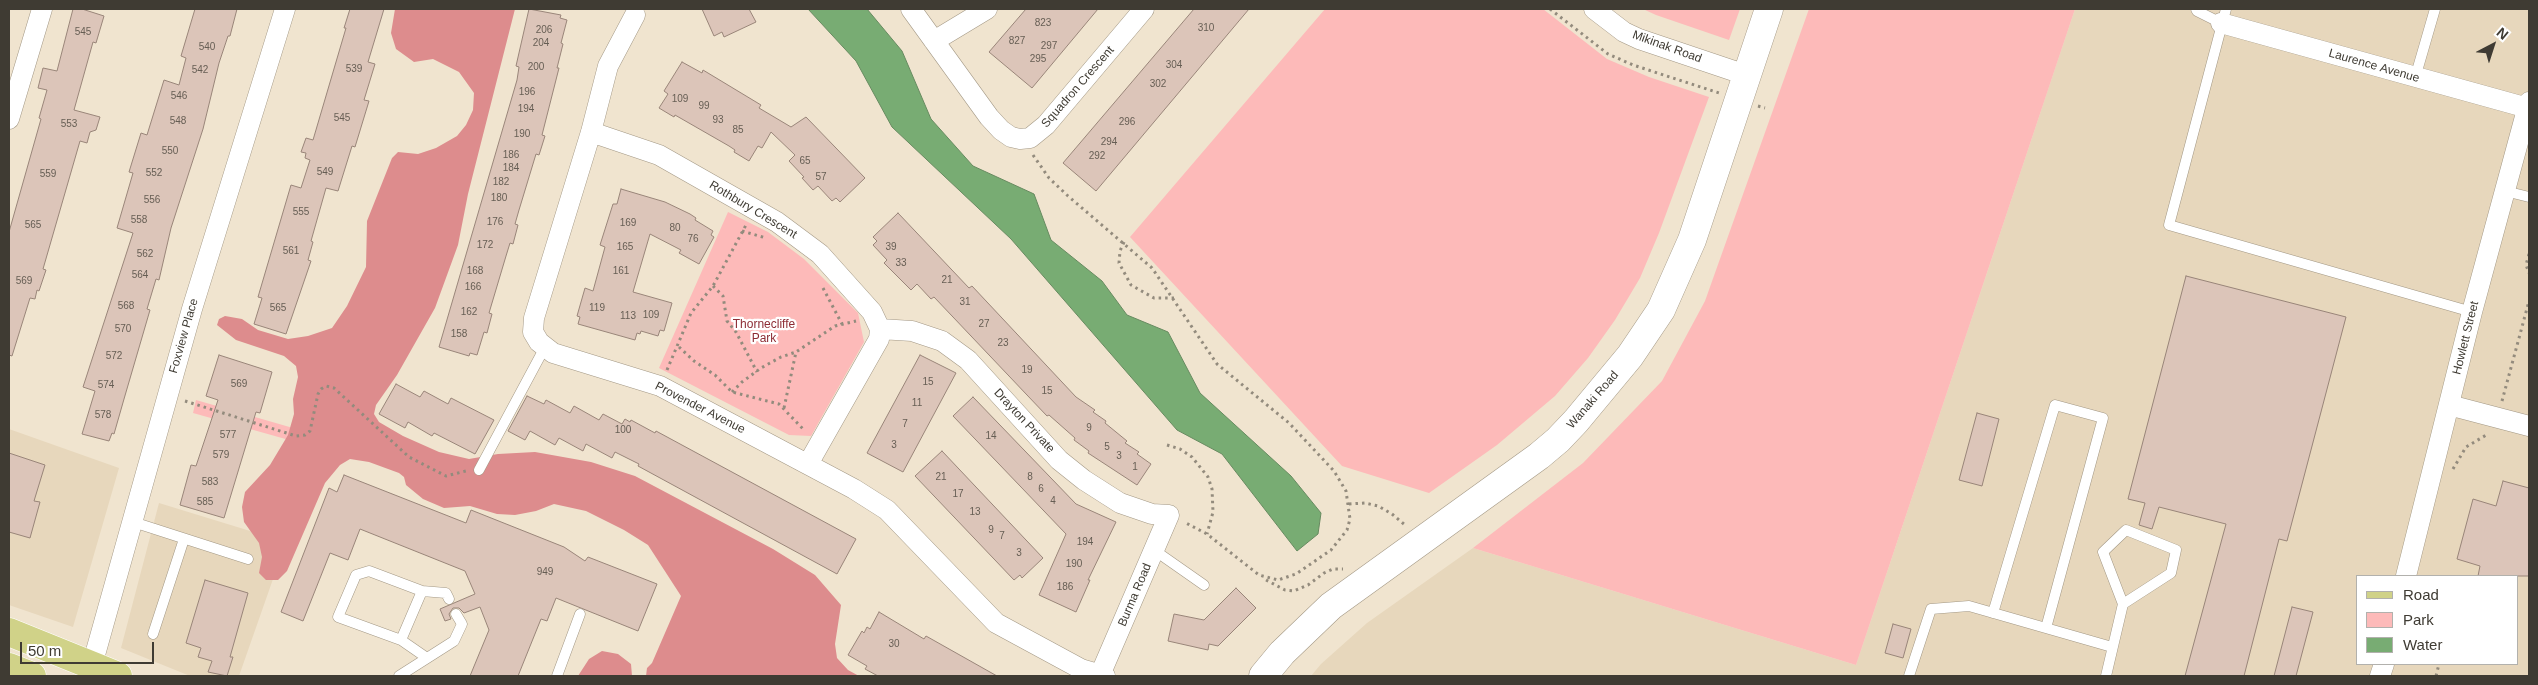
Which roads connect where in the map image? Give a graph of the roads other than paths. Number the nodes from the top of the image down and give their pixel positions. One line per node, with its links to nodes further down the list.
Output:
1 (42, 9): 16 (street)
2 (285, 9): 28 (street, Foxview Place)
3 (911, 9): 12 (street, Squadron Crescent)
4 (987, 9): 12 (street)
5 (1144, 9): 12 (street, Squadron Crescent)
6 (1594, 9): 14 (street, Mikinak Road)
7 (1769, 9): 14 (street, Wanaki Road)
8 (2196, 9): 11 (lane)
9 (2435, 9): 13 (lane)
10 (635, 15): 17 (street)
11 (2223, 16): 13 (street, Laurence Avenue); 20 (lane)
12 (934, 41)
13 (2415, 78): 15 (street, Laurence Avenue)
14 (1731, 88): 53 (street, Wanaki Road)
15 (2528, 105): 18 (street, Howlett Street)
16 (9, 119)
17 (591, 132): 21 (street, Rothbury Crescent); 22 (street)
18 (2505, 191): 19 (lane); 20 (street, Howlett Street)
19 (2529, 197)
20 (2472, 312): 23 (street, Howlett Street)
21 (876, 321): 25 (street); 27 (street, Drayton Private)
22 (545, 347): 25 (street, Provender Avenue); 26 (lane)
23 (2449, 405): 24 (street); 32 (street, Howlett Street)
24 (2529, 426)
25 (813, 455): 48 (street, Provender Avenue)
26 (474, 469)
27 (1169, 515): 30 (street, Burma Road)
28 (133, 522): 29 (lane); 47 (street, Foxview Place)
29 (184, 539): 31 (lane); 42 (lane)
30 (1154, 550): 33 (lane); 48 (street, Burma Road)
31 (248, 559)
32 (2406, 575)
33 (1204, 585)
34 (422, 591): 35 (lane); 43 (lane); 43 (lane)
35 (449, 599)
36 (2124, 604): 36 (lane); 44 (lane)
37 (1993, 613): 40 (lane); 40 (lane); 54 (lane)
38 (456, 614): 45 (lane)
39 (580, 614): 52 (lane)
40 (2046, 628): 44 (lane)
41 (9, 632): 47 (main road)
42 (153, 634)
43 (401, 640): 45 (lane)
44 (2112, 647): 55 (lane)
45 (427, 658): 51 (lane)
46 (9, 667): 49 (main road)
47 (90, 671): 50 (main road)
48 (1102, 675)
49 (32, 676)
50 (118, 676)
51 (399, 676)
52 (557, 676)
53 (1263, 676)
54 (1909, 676)
55 (2106, 676)

